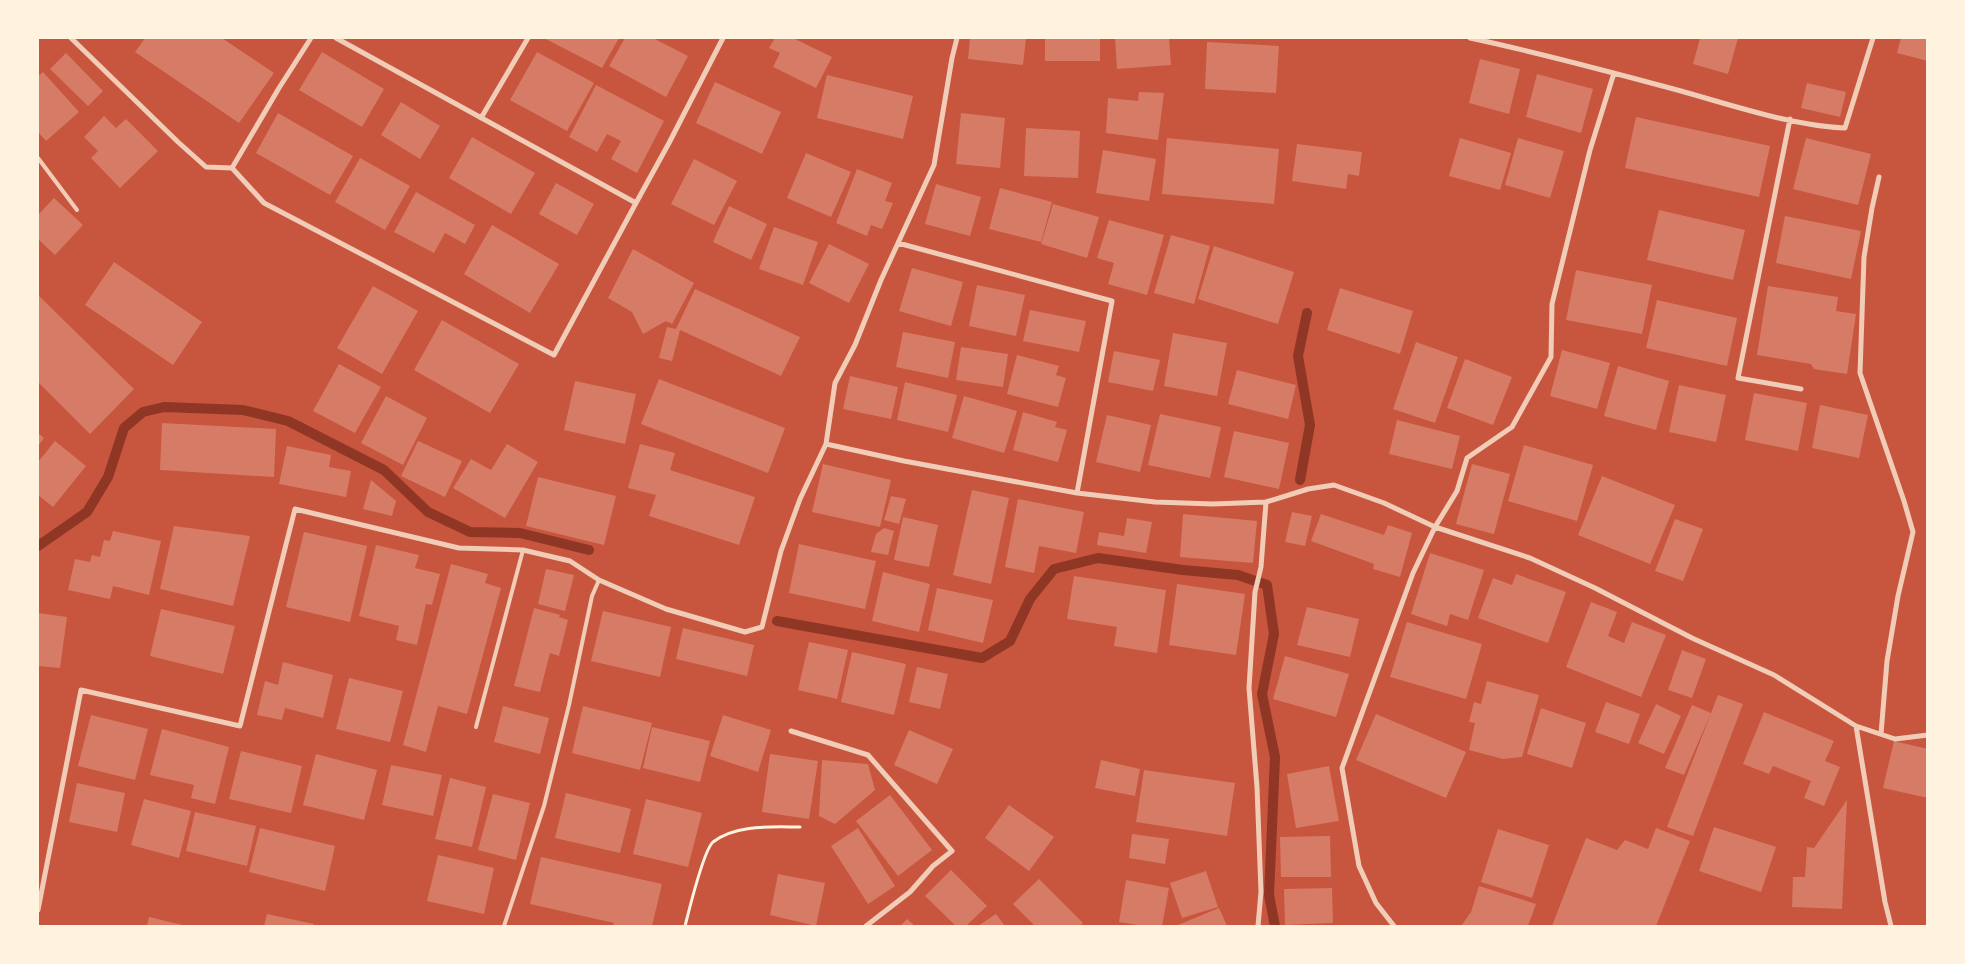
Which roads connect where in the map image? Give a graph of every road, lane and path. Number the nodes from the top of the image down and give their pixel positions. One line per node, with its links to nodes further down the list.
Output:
1 (71, 38): 13 (street)
2 (311, 38): 13 (street)
3 (336, 38): 10 (street)
4 (528, 38): 10 (street)
5 (723, 38): 15 (street)
6 (957, 38): 17 (street)
7 (1470, 38): 9 (street)
8 (1873, 38): 11 (street)
9 (1614, 72): 11 (street); 22 (street)
10 (481, 118): 15 (street)
11 (1790, 119): 18 (street)
12 (38, 158): 16 (lane)
13 (232, 168): 15 (street)
14 (1879, 177): 28 (street)
15 (636, 203)
16 (77, 210)
17 (898, 243): 19 (street); 20 (street)
18 (1801, 389)
19 (826, 444): 20 (street); 24 (street)
20 (1076, 494): 21 (street)
21 (1266, 502): 22 (street); 35 (street)
22 (1435, 527): 25 (street); 36 (street)
23 (523, 550): 24 (street); 26 (lane); 31 (street)
24 (599, 580): 32 (lane)
25 (1856, 726): 28 (street); 37 (street)
26 (476, 727)
27 (791, 731): 34 (street)
28 (1881, 734): 29 (street)
29 (1928, 735)
30 (800, 827): 33 (path)
31 (38, 910)
32 (504, 926)
33 (685, 926)
34 (866, 926)
35 (1258, 926)
36 (1394, 926)
37 (1891, 926)

